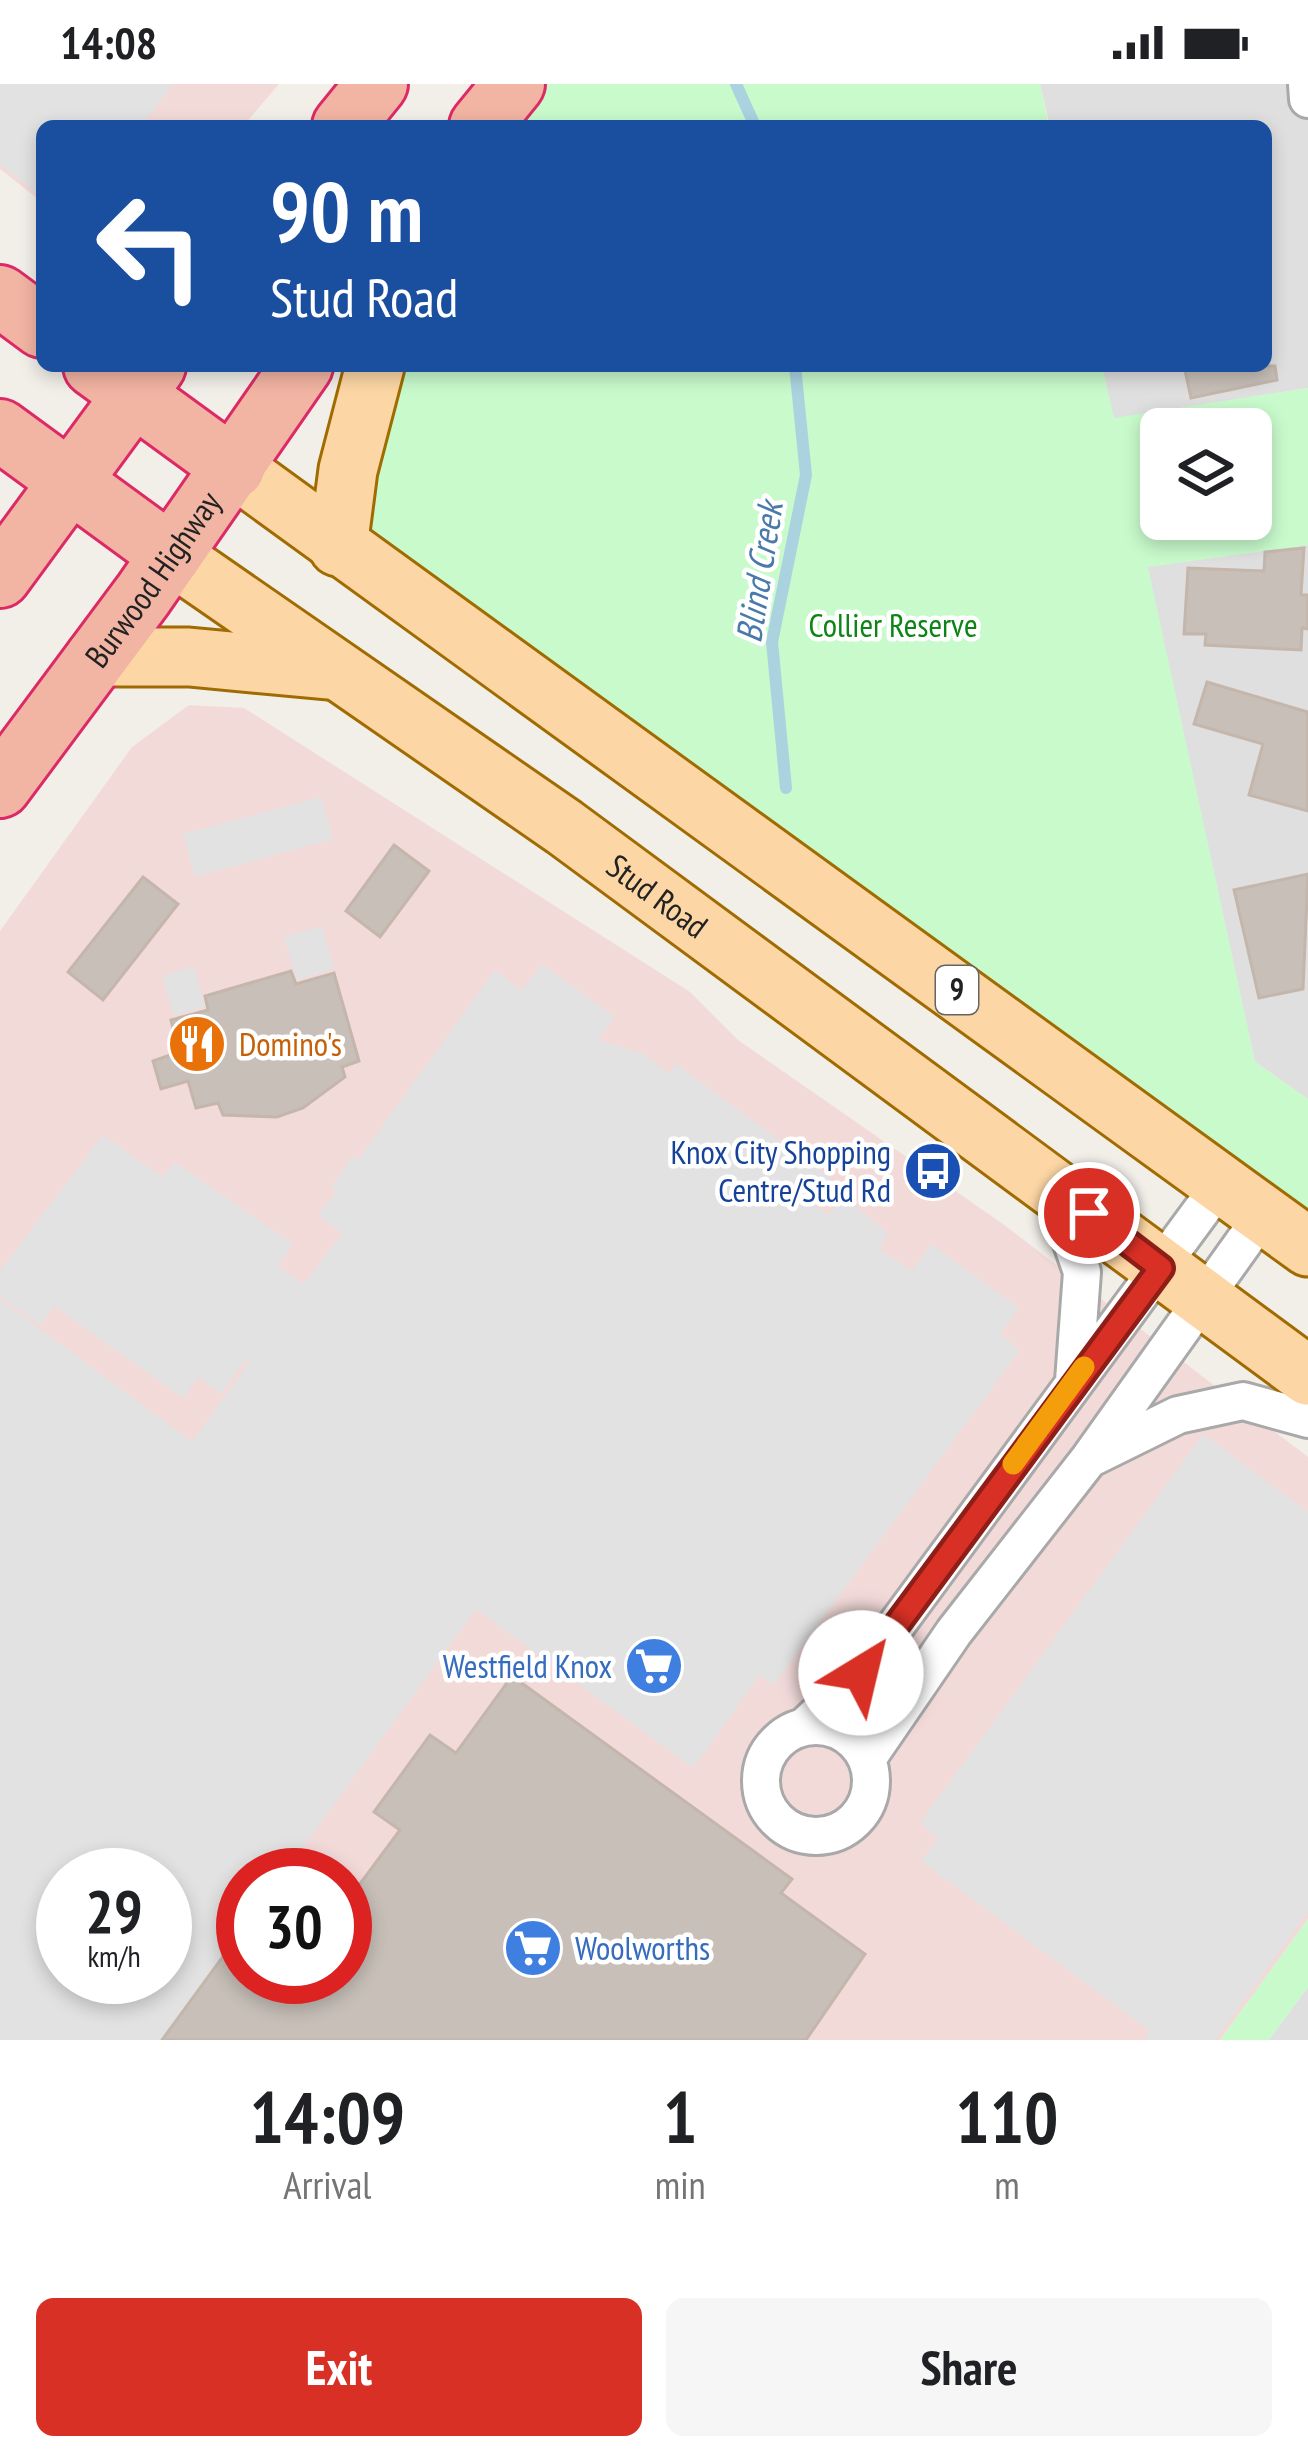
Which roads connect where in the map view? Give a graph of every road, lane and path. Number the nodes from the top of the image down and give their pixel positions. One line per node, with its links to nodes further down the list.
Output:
1 (376, 84): 5 (highway)
2 (514, 84): 6 (highway)
3 (1307, 84): 4 (street)
4 (1308, 99)
5 (348, 120)
6 (485, 120)
7 (0, 271): 8 (highway)
8 (36, 280)
9 (0, 296): 10 (highway)
10 (36, 323)
11 (298, 372): 15 (highway, Burwood Highway)
12 (373, 372): 17 (main road)
13 (127, 376): 15 (highway, 9); 16 (highway)
14 (0, 430): 16 (highway, Stud Road)
15 (233, 468): 17 (main road, 9); 18 (highway, Burwood Highway)
16 (71, 483): 18 (highway, Stud Road); 19 (highway)
17 (338, 547): 24 (main road, 9)
18 (171, 555): 20 (highway, Burwood Highway); 21 (main road, Stud Road)
19 (0, 577)
20 (95, 657): 21 (main road); 22 (highway, Burwood Highway)
21 (332, 670): 23 (main road, Stud Road)
22 (0, 787)
23 (1052, 1186): 25 (main road, Stud Road); 27 (street)
24 (1264, 1215): 25 (street); 25 (street)
25 (1182, 1283): 26 (main road, Stud Road); 27 (street); 29 (street)
26 (1308, 1376)
27 (1074, 1381): 30 (street)
28 (1308, 1419): 29 (street)
29 (1089, 1459): 31 (street)
30 (804, 1727): 31 (street); 31 (street)
31 (867, 1759)

